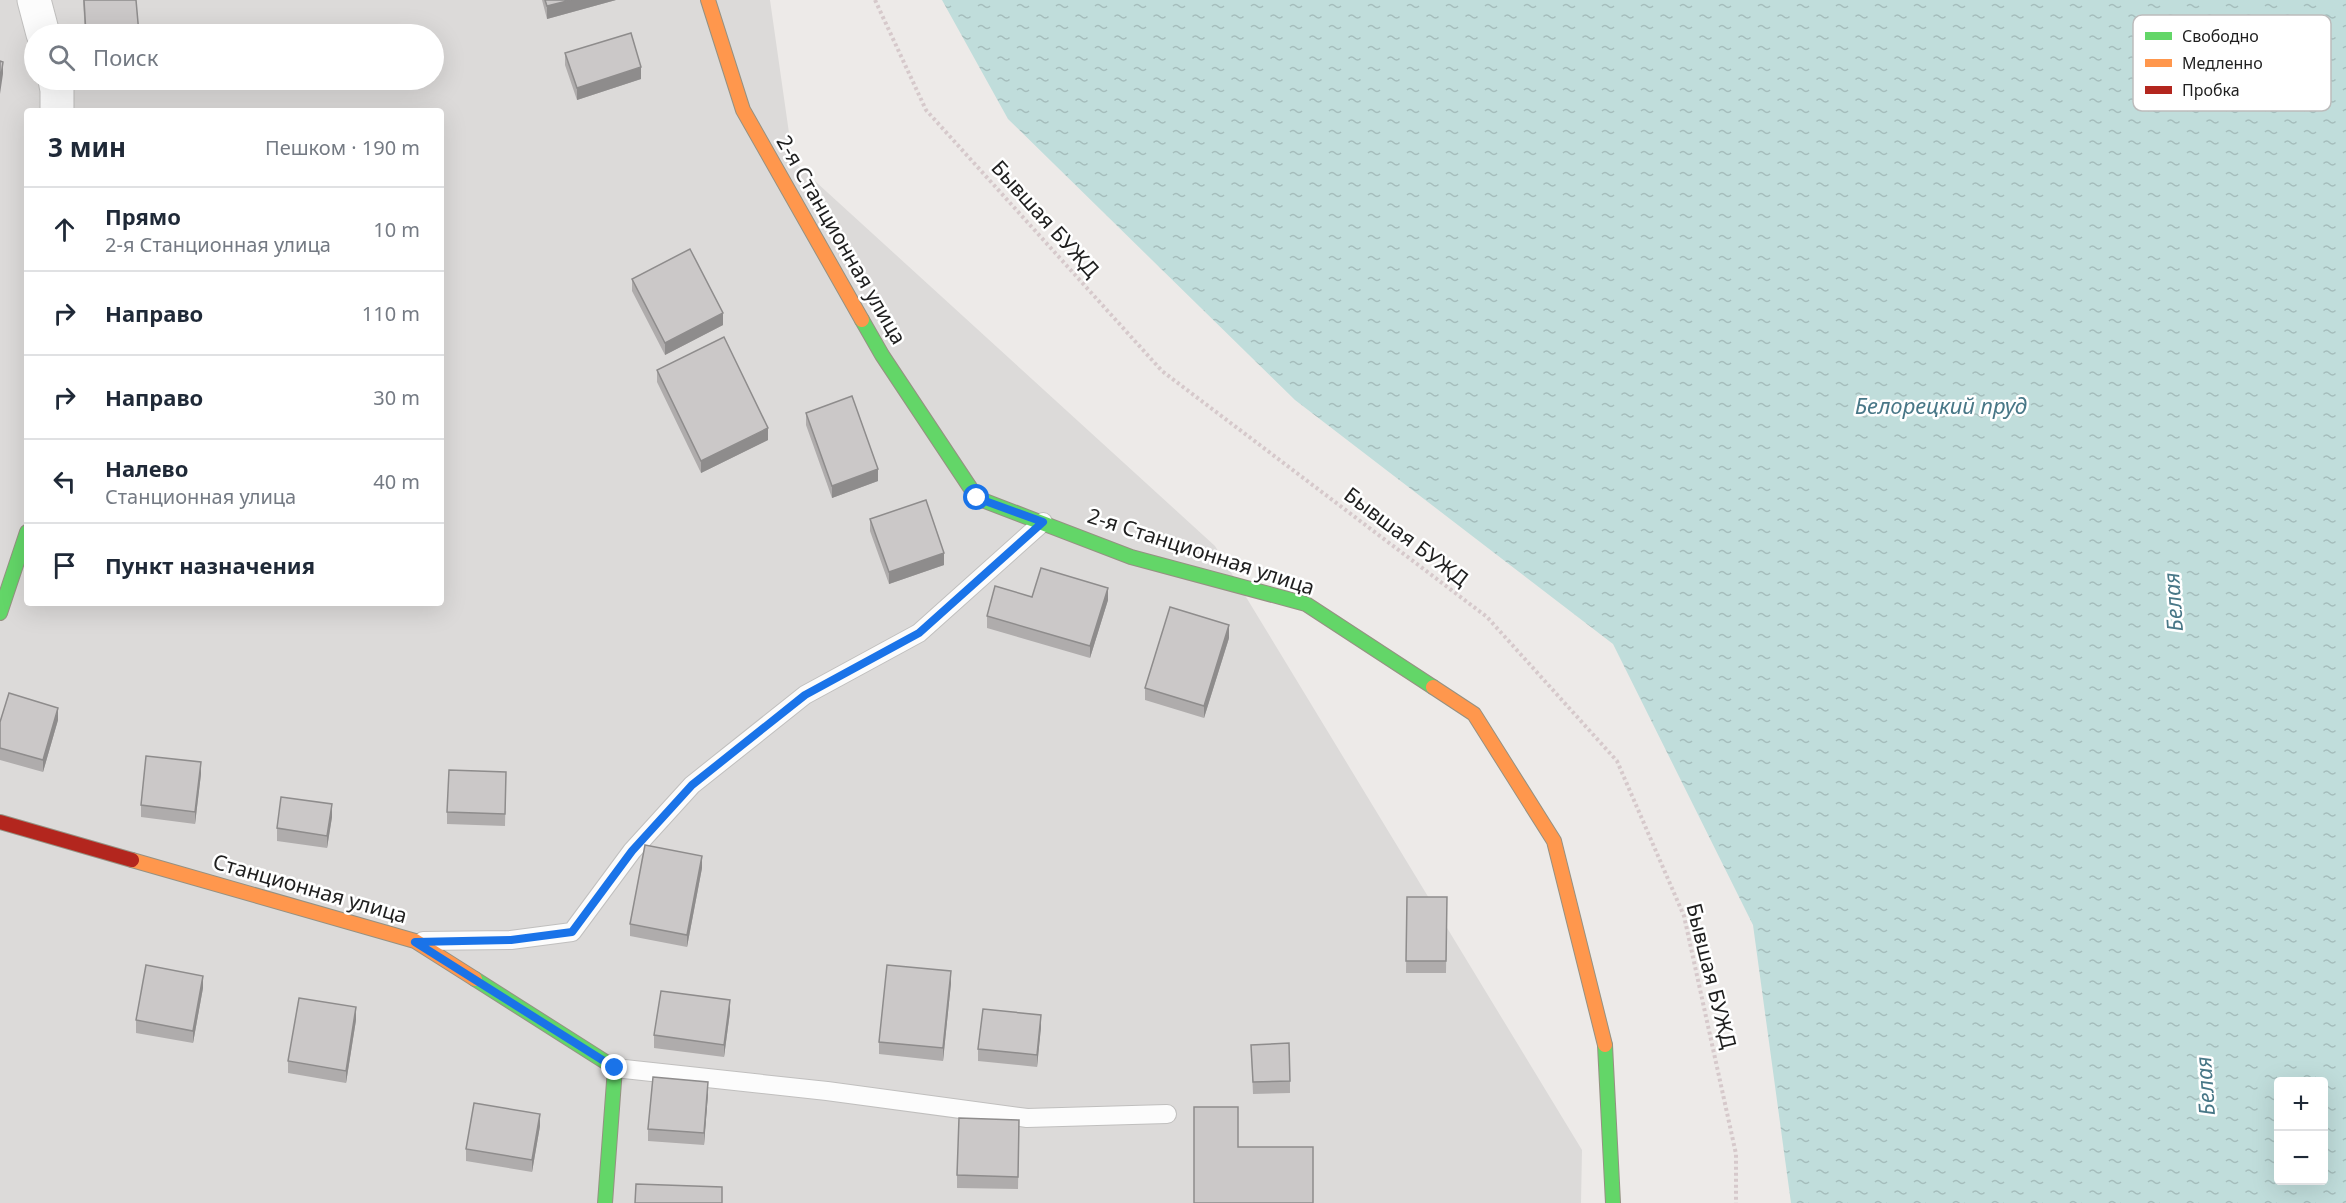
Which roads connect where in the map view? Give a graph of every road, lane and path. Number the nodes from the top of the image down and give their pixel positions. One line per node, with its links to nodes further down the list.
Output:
1 (34, 0): 4 (street)
2 (708, 0): 7 (street, 2-я Станционная улица)
3 (874, 0): 16 (path, Бывшая БУЖД)
4 (40, 24)
5 (57, 90): 6 (street)
6 (57, 108)
7 (1043, 522): 11 (lane); 15 (street, 2-я Станционная улица)
8 (24, 541): 9 (street)
9 (0, 613)
10 (0, 822): 11 (street, Станционная улица)
11 (415, 942): 12 (street, Станционная улица)
12 (615, 1068): 13 (lane); 14 (street)
13 (1167, 1114)
14 (605, 1203)
15 (1613, 1203)
16 (1736, 1203)

